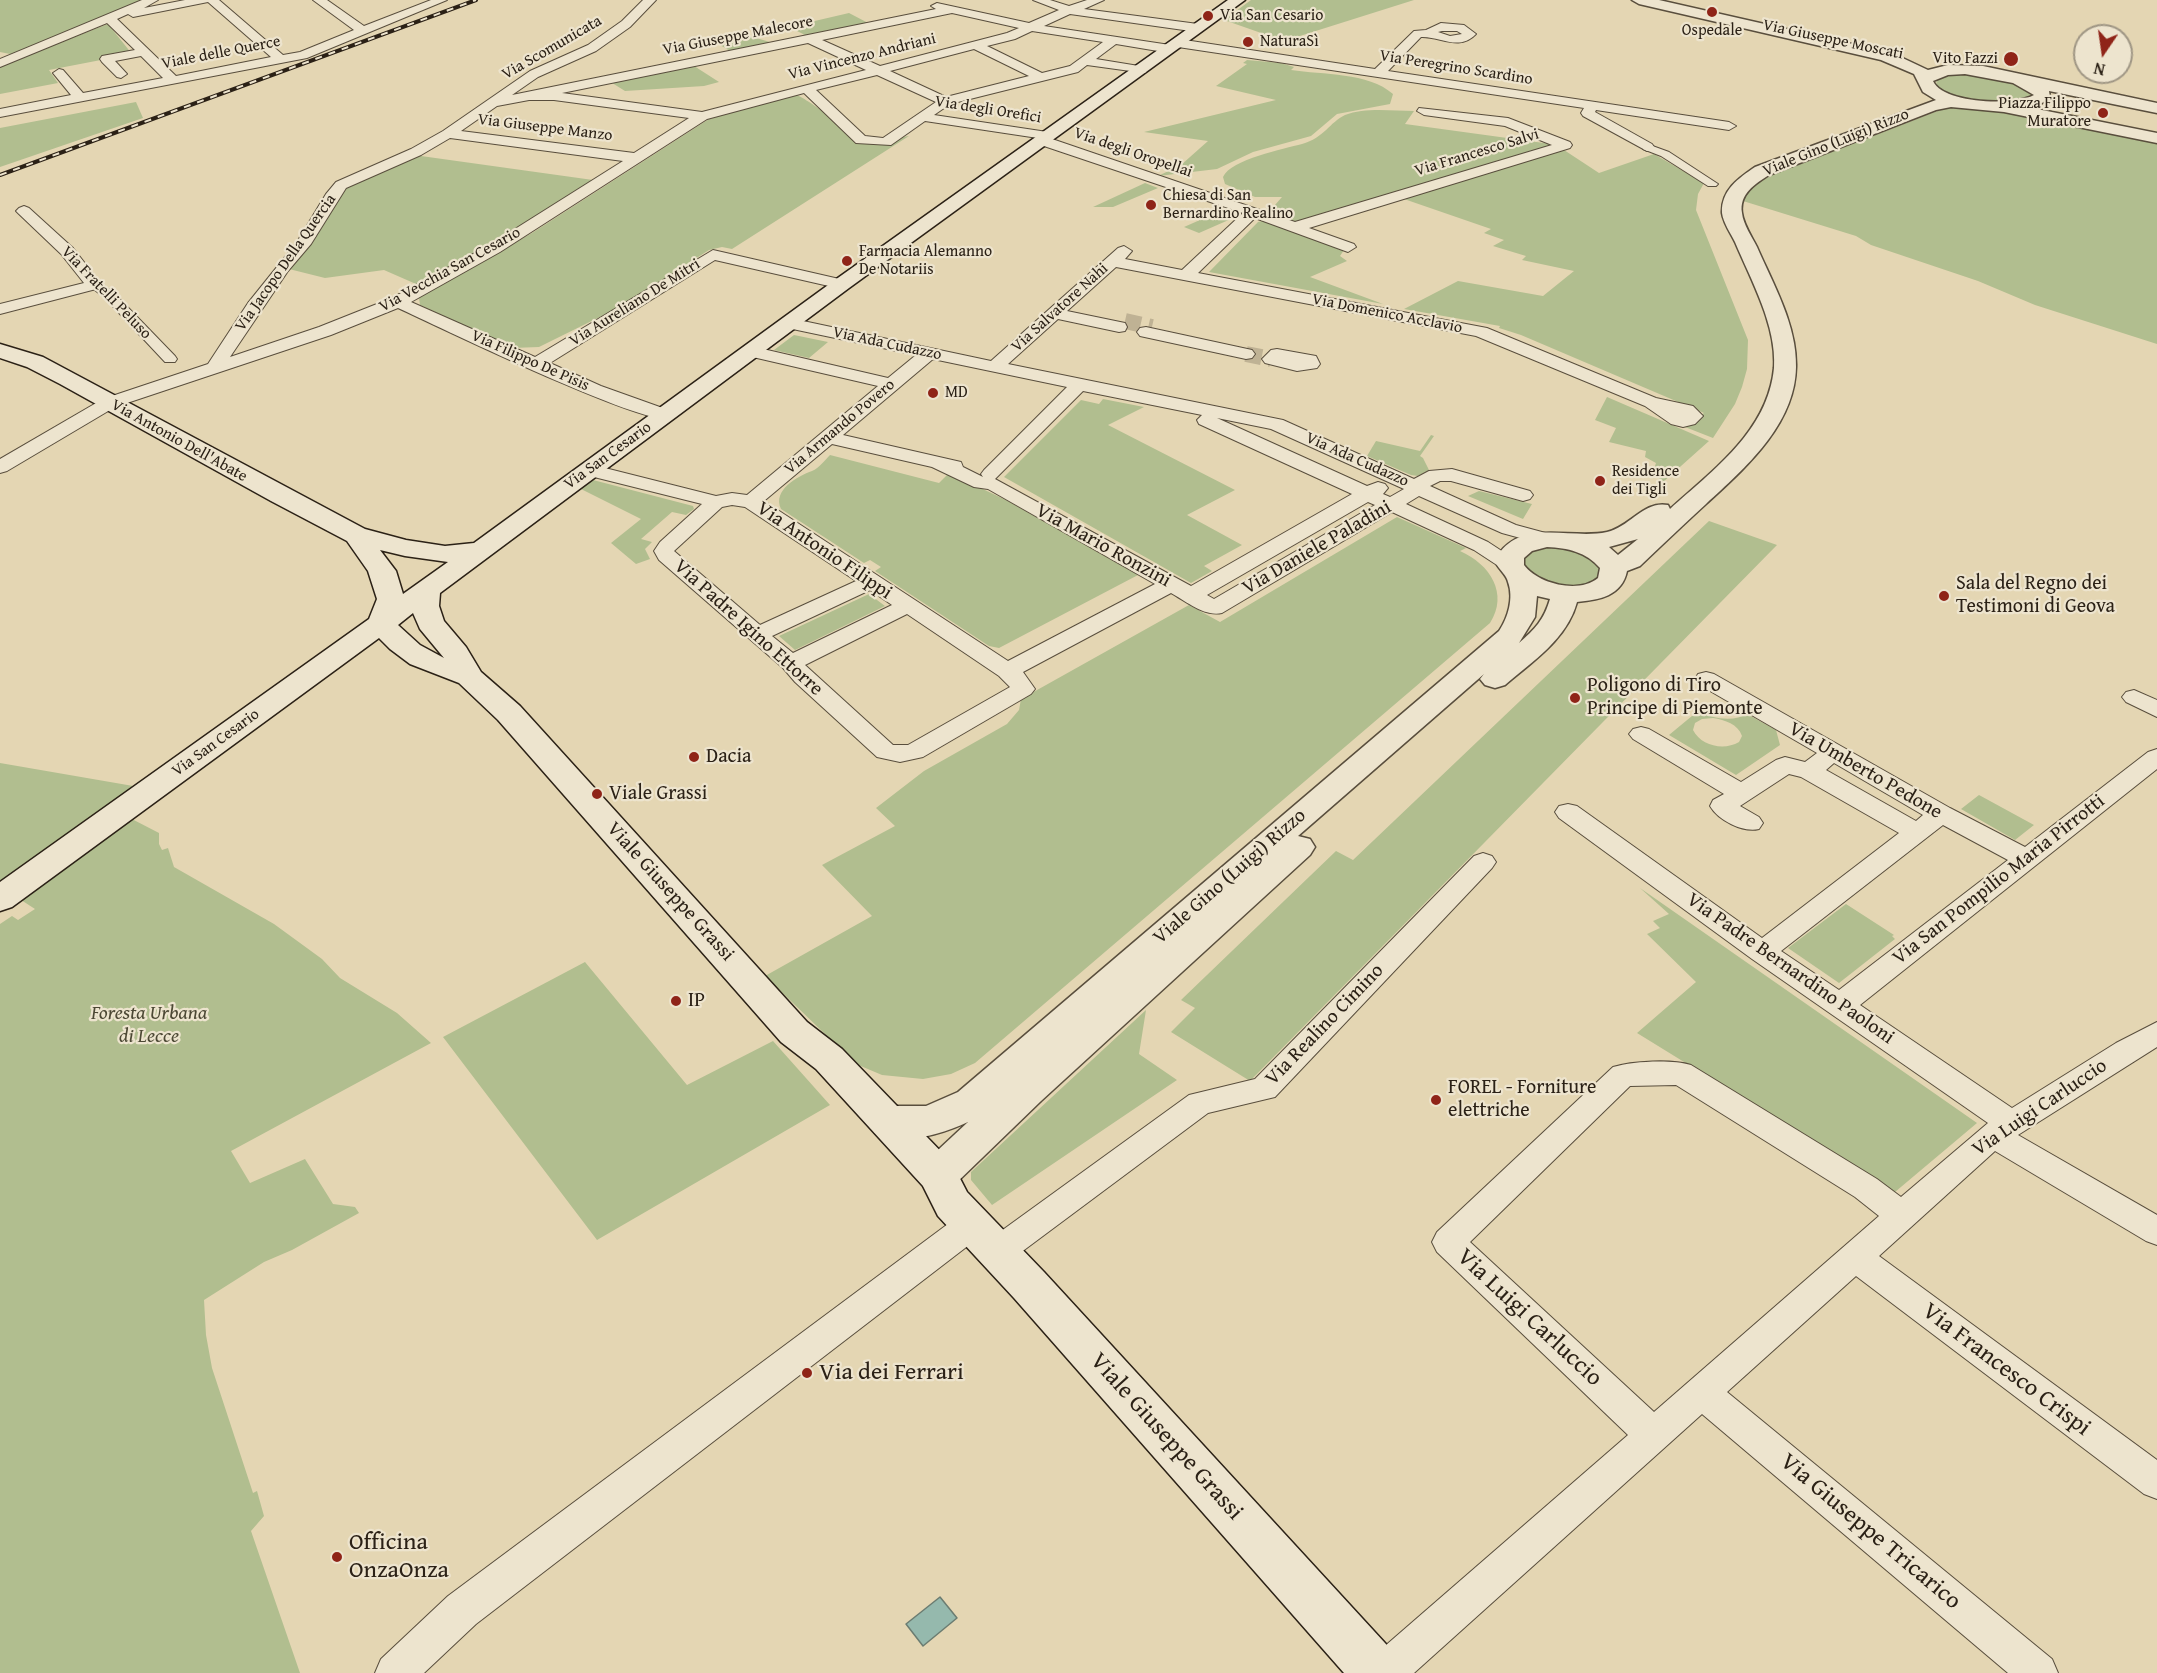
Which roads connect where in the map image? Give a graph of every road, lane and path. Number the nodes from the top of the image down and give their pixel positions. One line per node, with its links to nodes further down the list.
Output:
1 (152, 0): 15 (street)
2 (204, 0): 15 (street)
3 (212, 0): 27 (street)
4 (319, 0): 18 (street)
5 (441, 0): 18 (street, Viale delle Querce)
6 (650, 0): 49 (street, Via Scomunicata)
7 (1039, 0): 14 (street)
8 (1098, 0): 14 (street, Via Vincenzo Andriani)
9 (1238, 0): 17 (street, Via San Cesario)
10 (1639, 0): 42 (street, Via Giuseppe Moscati)
11 (1652, 0): 33 (street, Via Giuseppe Moscati)
12 (923, 2): 13 (street, Via Peregrino Scardino)
13 (954, 9): 16 (street, Via Peregrino Scardino); 20 (street, Via Giuseppe Malecore)
14 (1069, 10): 16 (street, Via Vincenzo Andriani); 17 (street)
15 (114, 17): 24 (street); 26 (street)
16 (1030, 27): 21 (street, Via Peregrino Scardino); 22 (street, Via Vincenzo Andriani)
17 (1198, 28): 23 (street, Via San Cesario)
18 (363, 31): 27 (street, Viale delle Querce)
19 (1431, 33): 36 (street)
20 (810, 39): 31 (street); 46 (street, Via Giuseppe Malecore)
21 (1114, 40): 23 (street, Via Peregrino Scardino); 28 (street)
22 (975, 45): 31 (street, Via Vincenzo Andriani); 37 (street)
23 (1174, 46): 32 (street, Via San Cesario); 36 (street, Via Peregrino Scardino)
24 (145, 52): 30 (street); 35 (street)
25 (0, 55): 26 (street)
26 (15, 57): 29 (street)
27 (280, 59): 39 (street, Viale delle Querce)
28 (1085, 61): 32 (street); 37 (street)
29 (0, 63)
30 (160, 67): 35 (street); 39 (street)
31 (876, 69): 44 (street, Via Vincenzo Andriani); 48 (street)
32 (1141, 70): 61 (street, Via San Cesario)
33 (1979, 71): 40 (street, Via Giuseppe Moscati); 42 (street, Via Giuseppe Moscati)
34 (59, 73): 41 (street)
35 (131, 73): 38 (street)
36 (1378, 73): 51 (street, Via Peregrino Scardino)
37 (1040, 77): 48 (street)
38 (101, 78)
39 (173, 80): 47 (street, Viale delle Querce)
40 (2022, 80): 52 (street, Via Giuseppe Moscati); 53 (street, Via Giuseppe Moscati)
41 (75, 83): 43 (street); 47 (street)
42 (1928, 85): 50 (street, Via Giuseppe Moscati); 109 (street, Viale Gino (Luigi) Rizzo)
43 (47, 87)
44 (806, 88): 56 (street, Via Vincenzo Andriani); 57 (street)
45 (1568, 89): 51 (street)
46 (529, 96): 49 (street, Via Scomunicata); 56 (street, Via Scomunicata)
47 (80, 98): 55 (street, Viale delle Querce)
48 (945, 101): 57 (street)
49 (493, 103): 59 (street, Via Jacopo Della Quercia)
50 (1967, 103): 52 (street, Via Giuseppe Moscati); 112 (street, Viale Gino (Luigi) Rizzo)
51 (1592, 106): 58 (street, Via Peregrino Scardino); 62 (street)
52 (1996, 107): 60 (street, Via Giuseppe Moscati)
53 (2157, 108)
54 (1424, 111): 67 (street, Via Francesco Salvi)
55 (0, 113)
56 (702, 116): 63 (street, Via Vecchia San Cesario)
57 (922, 117): 61 (street, Via degli Orefici)
58 (1729, 126)
59 (448, 134): 63 (street, Via Giuseppe Manzo); 86 (street, Via Jacopo Della Quercia)
60 (2157, 138)
61 (1046, 139): 66 (street, Via degli Oropellai); 72 (street, Via San Cesario)
62 (1647, 147): 64 (street)
63 (636, 158): 74 (street, Via Vecchia San Cesario)
64 (1712, 184)
65 (24, 212): 73 (street, Via Fratelli Peluso)
66 (1253, 212): 67 (street, Via degli Oropellai); 70 (street)
67 (1295, 227): 68 (street, Via degli Oropellai)
68 (1348, 247)
69 (1112, 261): 70 (street, Via Salvatore Nahi); 71 (street, Via Domenico Acclavio); 76 (street, Via Salvatore Nahi)
70 (1198, 263): 71 (street)
71 (1185, 276): 92 (street, Via Domenico Acclavio)
72 (842, 284): 77 (street, Via San Cesario); 85 (street, Via Aureliano De Mitri)
73 (94, 285): 75 (street); 84 (street, Via Fratelli Peluso)
74 (398, 302): 85 (street, Via Filippo De Pisis); 86 (street, Via Vecchia San Cesario)
75 (0, 309)
76 (1057, 310): 78 (street); 87 (street, Via Salvatore Nahi)
77 (789, 323): 81 (street, Via San Cesario); 83 (street, Via Ada Cudazzo)
78 (1122, 324)
79 (1149, 330): 82 (street)
80 (0, 351): 93 (street, Via Antonio Dell'Abate)
81 (750, 351): 89 (street); 94 (street, Via San Cesario)
82 (1249, 351)
83 (929, 353): 87 (street, Via Ada Cudazzo); 89 (street, Via Armando Povero)
84 (170, 359): 88 (street, Via Fratelli Peluso)
85 (536, 364): 94 (street, Via Filippo De Pisis)
86 (215, 367): 88 (street, Via Vecchia San Cesario)
87 (994, 367): 90 (street, Via Ada Cudazzo)
88 (187, 376): 93 (street, Via Vecchia San Cesario)
89 (891, 384): 96 (street, Via Armando Povero)
90 (1080, 385): 91 (street, Via Ada Cudazzo); 101 (street)
91 (1161, 402): 95 (street, Via Ada Cudazzo); 97 (street, Via Ada Cudazzo)
92 (1651, 402)
93 (109, 403): 98 (street, Via Vecchia San Cesario); 108 (street, Via Antonio Dell'Abate)
94 (664, 415): 99 (street, Via San Cesario)
95 (1289, 430): 97 (street); 100 (street, Via Ada Cudazzo)
96 (828, 437): 101 (street, Via Mario Ronzini); 106 (street, Via Armando Povero)
97 (1261, 446): 103 (street, Via Ada Cudazzo)
98 (0, 466)
99 (589, 470): 105 (street, Via Antonio Filippi); 111 (street, Via San Cesario)
100 (1396, 477): 102 (street, Via Ada Cudazzo); 103 (street, Via Daniele Paladini)
101 (992, 479): 116 (street, Via Mario Ronzini)
102 (1424, 490): 104 (street, Via Daniele Paladini); 107 (street, Via Daniele Paladini); 109 (street, Via Ada Cudazzo)
103 (1367, 494): 107 (street, Via Ada Cudazzo); 118 (street, Via Daniele Paladini)
104 (1523, 495)
105 (716, 502): 106 (street, Via Antonio Filippi); 124 (street, Via Padre Igino Ettorre)
106 (751, 502): 115 (street, Via Antonio Filippi)
107 (1392, 505): 114 (street, Via Ada Cudazzo); 121 (street, Via Daniele Paladini)
108 (356, 535): 110 (street, Via Antonio Dell'Abate); 113 (street, Via Antonio Dell'Abate)
109 (1558, 540): 112 (street); 114 (street, Viale Gino (Luigi) Rizzo)
110 (405, 548): 111 (street, Via Antonio Dell'Abate); 117 (street, Via Antonio Dell'Abate)
111 (480, 550): 117 (street, Via San Cesario)
112 (1614, 567): 119 (street, Viale Gino (Luigi) Rizzo)
113 (382, 571): 117 (street); 122 (street, Via Antonio Dell'Abate)
114 (1516, 572): 119 (street, Viale Gino (Luigi) Rizzo); 147 (street, Viale Gino (Luigi) Rizzo)
115 (871, 582): 120 (street, Via Antonio Filippi); 124 (street)
116 (1171, 584): 118 (street, Via Mario Ronzini); 126 (street)
117 (432, 585): 122 (street, Via San Cesario); 123 (street)
118 (1191, 595): 121 (street, Via Mario Ronzini)
119 (1565, 595): 149 (street, Viale Gino (Luigi) Rizzo)
120 (907, 606): 125 (street); 126 (street, Via Antonio Filippi)
121 (1214, 608)
122 (382, 622): 123 (street); 127 (street, Viale Giuseppe Grassi); 142 (street, Via San Cesario)
123 (430, 622): 127 (street, Viale Giuseppe Grassi)
124 (758, 634): 125 (street, Via Padre Igino Ettorre)
125 (791, 663): 126 (street, Via Padre Igino Ettorre)
126 (1007, 672)
127 (469, 677): 145 (street, Viale Giuseppe Grassi)
128 (1706, 680): 132 (street, Via Umberto Pedone)
129 (2134, 697): 130 (street)
130 (2157, 710)
131 (1641, 734): 135 (street)
132 (1833, 752): 134 (street); 137 (street, Via Umberto Pedone)
133 (2157, 757): 140 (street, Via San Pompilio Maria Pirrotti)
134 (1809, 771): 135 (street); 139 (street, Via Umberto Pedone)
135 (1741, 793): 138 (street)
136 (1568, 812): 143 (street, Via Padre Bernardino Paoloni)
137 (1941, 814): 139 (street); 140 (street, Via Umberto Pedone)
138 (1750, 823)
139 (1918, 833): 143 (street)
140 (2026, 859): 144 (street, Via San Pompilio Maria Pirrotti)
141 (1483, 862): 149 (street, Via Realino Cimino)
142 (0, 899)
143 (1762, 952): 144 (street, Via Padre Bernardino Paoloni)
144 (1841, 1004): 148 (street, Via Padre Bernardino Paoloni)
145 (794, 1032): 147 (street, Viale Giuseppe Grassi); 149 (street, Viale Giuseppe Grassi)
146 (2157, 1033): 148 (street, Via Luigi Carluccio)
147 (889, 1122): 149 (street, Viale Giuseppe Grassi)
148 (2003, 1130): 150 (street, Via Luigi Carluccio); 151 (street, Via Padre Bernardino Paoloni)
149 (964, 1214): 157 (street); 158 (street, Viale Giuseppe Grassi)
150 (1902, 1215): 152 (street, Via Luigi Carluccio); 154 (street, Via Luigi Carluccio)
151 (2157, 1231)
152 (1855, 1257): 153 (street, Via Luigi Carluccio); 155 (street, Via Francesco Crispi)
153 (1702, 1392): 154 (street, Via Luigi Carluccio); 156 (street, Via Giuseppe Tricarico)
154 (1653, 1435): 159 (street, Via Luigi Carluccio)
155 (2157, 1482)
156 (2027, 1670)
157 (395, 1673)
158 (1378, 1673)
159 (1384, 1673)

